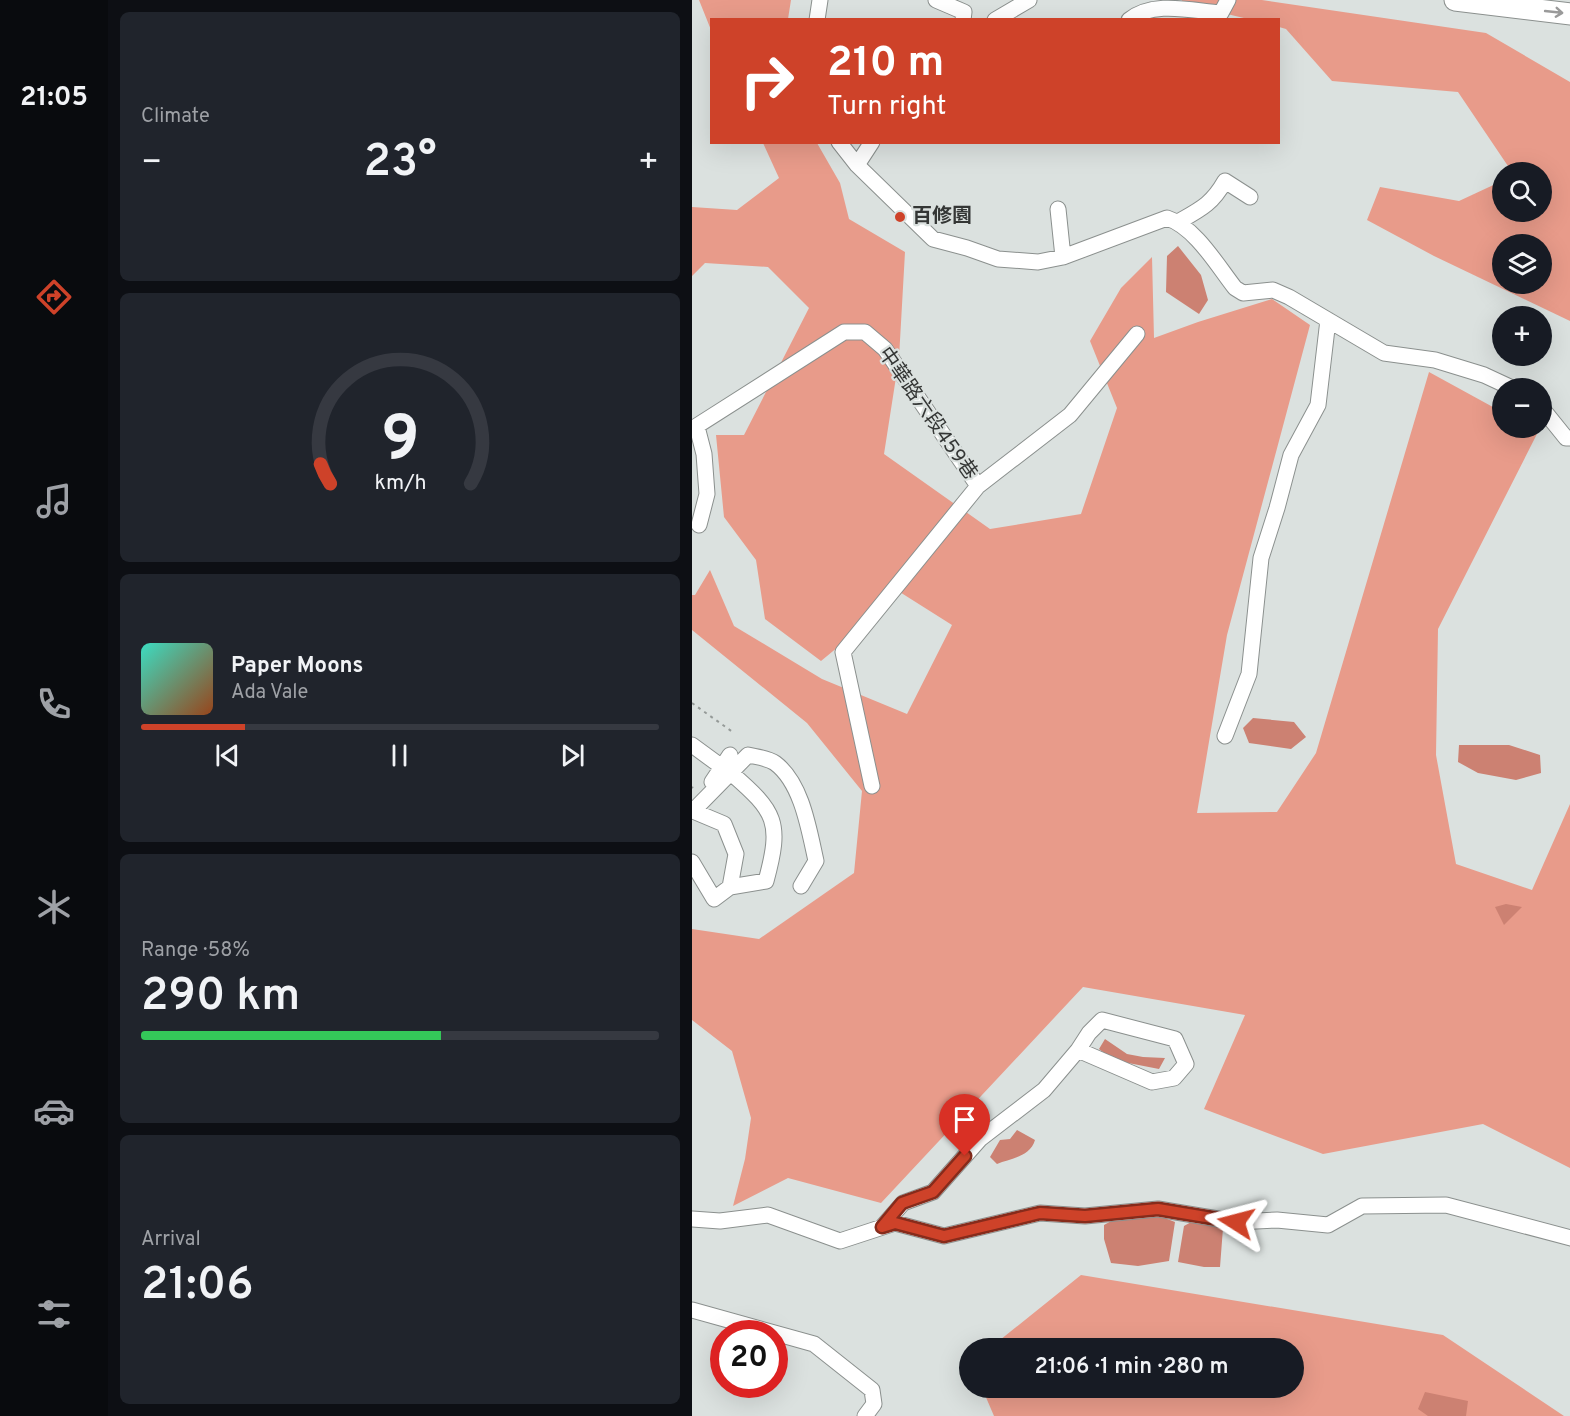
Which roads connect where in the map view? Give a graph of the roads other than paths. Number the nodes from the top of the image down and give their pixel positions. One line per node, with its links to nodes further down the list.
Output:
1 (820, 0): 7 (lane)
2 (936, 0): 8 (lane)
3 (1029, 0): 9 (lane)
4 (1228, 0): 10 (lane)
5 (1455, 0): 6 (highway, one-way to 6)
6 (1571, 14)
7 (817, 18)
8 (963, 18)
9 (998, 18)
10 (1132, 18)
11 (841, 144): 13 (lane)
12 (871, 144): 13 (lane)
13 (857, 165): 17 (lane)
14 (1250, 197): 16 (lane)
15 (1058, 209): 17 (lane)
16 (1178, 222): 17 (lane); 18 (lane)
17 (1063, 257)
18 (1328, 320): 20 (lane); 26 (lane)
19 (1138, 334): 24 (lane)
20 (1492, 379)
21 (1552, 421): 23 (lane)
22 (694, 428): 24 (lane, 中華路六段459巷); 25 (lane)
23 (1571, 438)
24 (978, 486): 29 (lane)
25 (698, 525)
26 (1225, 736)
27 (692, 745): 28 (lane)
28 (728, 765): 30 (lane); 32 (lane); 33 (lane)
29 (872, 786)
30 (692, 811): 33 (lane)
31 (692, 862): 33 (lane)
32 (801, 886)
33 (730, 887)
34 (1078, 1050): 34 (lane); 36 (lane)
35 (692, 1219): 36 (lane)
36 (882, 1227): 37 (lane)
37 (1571, 1238)
38 (692, 1310): 39 (lane)
39 (865, 1416)

